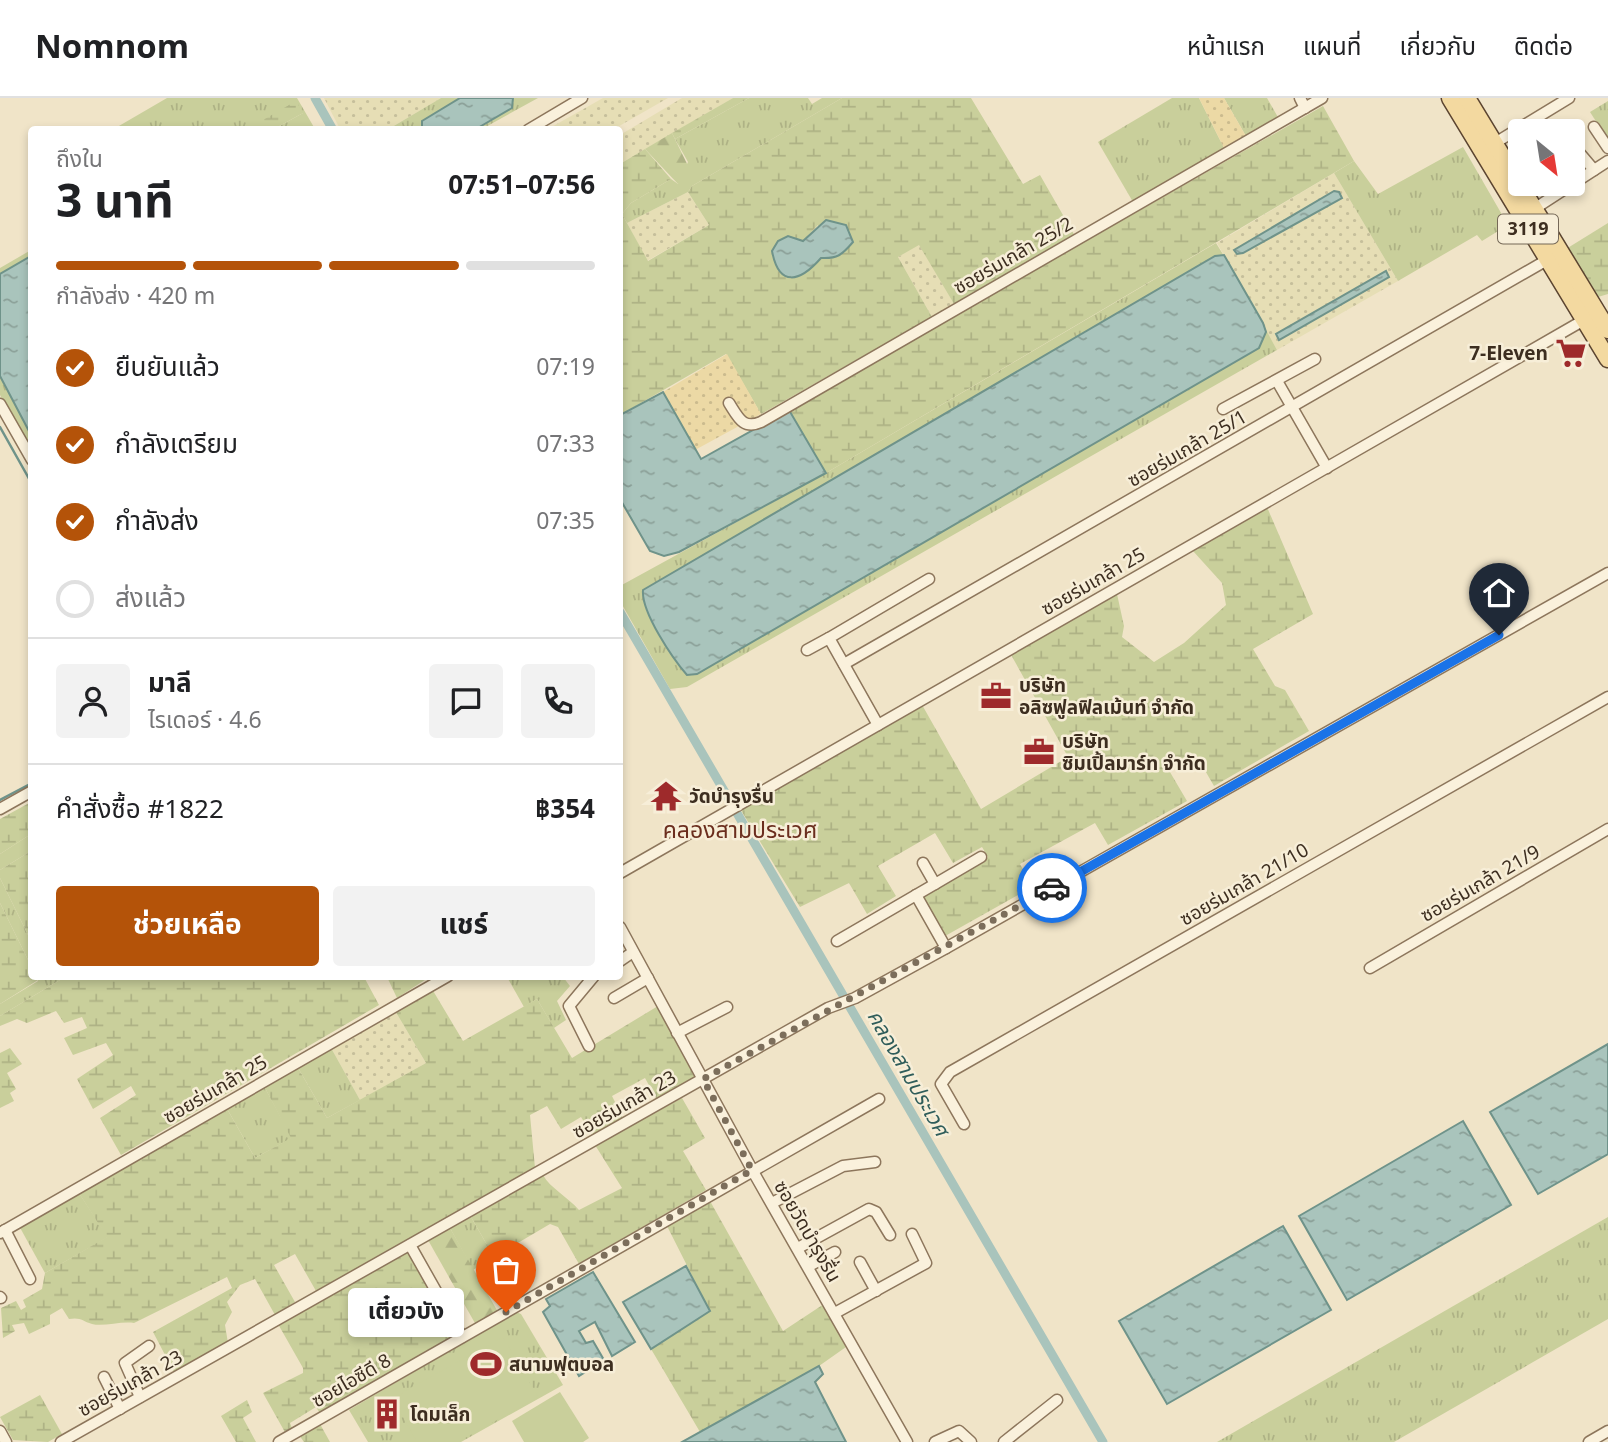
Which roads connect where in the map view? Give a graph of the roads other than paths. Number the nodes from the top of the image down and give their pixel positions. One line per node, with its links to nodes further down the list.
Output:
1 (582, 98): 7 (street)
2 (1322, 98): 6 (street, ซอยร่มเกล้า 25/2)
3 (1450, 98): 15 (main road, 3119)
4 (1467, 98): 9 (main road, 3119)
5 (1569, 98): 9 (street)
6 (1302, 103): 21 (street, ซอยร่มเกล้า 25/2)
7 (535, 126)
8 (1594, 127): 10 (street)
9 (1494, 143): 14 (main road, 3119)
10 (1608, 148)
11 (1586, 161): 13 (street)
12 (1608, 162): 13 (street)
13 (1594, 170): 14 (street)
14 (1534, 209): 17 (main road, 3119)
15 (1547, 260): 16 (main road, 3119); 23 (street, ซอยร่มเกล้า 25/1)
16 (1584, 320): 19 (main road, 3119); 26 (street, ซอยร่มเกล้า 25)
17 (1608, 330)
18 (1315, 359): 20 (street)
19 (1608, 359)
20 (1277, 381): 23 (street); 24 (street)
21 (729, 403)
22 (0, 404): 25 (street)
23 (1292, 407): 26 (street); 31 (street, ซอยร่มเกล้า 25/1)
24 (1223, 409)
25 (28, 453)
26 (1327, 468): 33 (street, ซอยร่มเกล้า 25)
27 (1608, 573): 44 (street, ซอยร่มเกล้า 23)
28 (929, 579): 29 (street)
29 (829, 638): 30 (street); 31 (street)
30 (807, 650)
31 (844, 664): 33 (street)
32 (1608, 697): 57 (street, ซอยร่มเกล้า 21/10)
33 (878, 725): 39 (street, ซอยร่มเกล้า 25)
34 (28, 793): 35 (street)
35 (0, 809)
36 (1608, 829): 47 (street, ซอยร่มเกล้า 21/9)
37 (981, 857): 40 (street)
38 (923, 863): 40 (street)
39 (623, 871)
40 (935, 884): 41 (street)
41 (916, 895): 43 (street); 44 (street)
42 (623, 933): 45 (street, ซอยวัดบำรุงรื่น)
43 (836, 941)
44 (946, 948): 55 (street, ซอยร่มเกล้า 23)
45 (633, 952): 46 (street); 48 (street, ซอยวัดบำรุงรื่น)
46 (623, 959)
47 (1370, 968)
48 (648, 978): 51 (street); 53 (street, ซอยวัดบำรุงรื่น)
49 (441, 980): 61 (street, ซอยร่มเกล้า 25)
50 (591, 980): 54 (street)
51 (614, 998)
52 (727, 1007): 53 (street)
53 (677, 1033): 55 (street, ซอยวัดบำรุงรื่น)
54 (589, 1046)
55 (703, 1079): 59 (street, ซอยวัดบำรุงรื่น); 64 (street, ซอยร่มเกล้า 23)
56 (879, 1099): 59 (street, ซอยไอซีดี 8)
57 (964, 1124)
58 (874, 1162): 60 (street)
59 (752, 1170): 60 (street, ซอยวัดบำรุงรื่น); 72 (street, ซอยไอซีดี 8)
60 (772, 1203): 65 (street, ซอยวัดบำรุงรื่น)
61 (2, 1231): 69 (street)
62 (912, 1234): 70 (street)
63 (890, 1236): 65 (street)
64 (410, 1245): 72 (street); 75 (street, ซอยร่มเกล้า 23)
65 (798, 1248): 68 (street, ซอยวัดบำรุงรื่น)
66 (835, 1252): 68 (street)
67 (860, 1262): 70 (street)
68 (809, 1266): 71 (street, ซอยวัดบำรุงรื่น)
69 (30, 1279)
70 (876, 1291): 71 (street)
71 (835, 1313): 81 (street, ซอยวัดบำรุงรื่น)
72 (462, 1337): 80 (street, ซอยไอซีดี 8)
73 (149, 1346): 75 (street)
74 (104, 1377): 77 (street)
75 (140, 1397): 77 (street, ซอยร่มเกล้า 23)
76 (1057, 1400): 84 (street)
77 (120, 1409): 79 (street, ซอยร่มเกล้า 23)
78 (1608, 1431): 85 (street)
79 (61, 1442)
80 (279, 1442)
81 (907, 1442)
82 (935, 1442): 83 (street)
83 (971, 1442)
84 (1004, 1442)
85 (1588, 1442)

